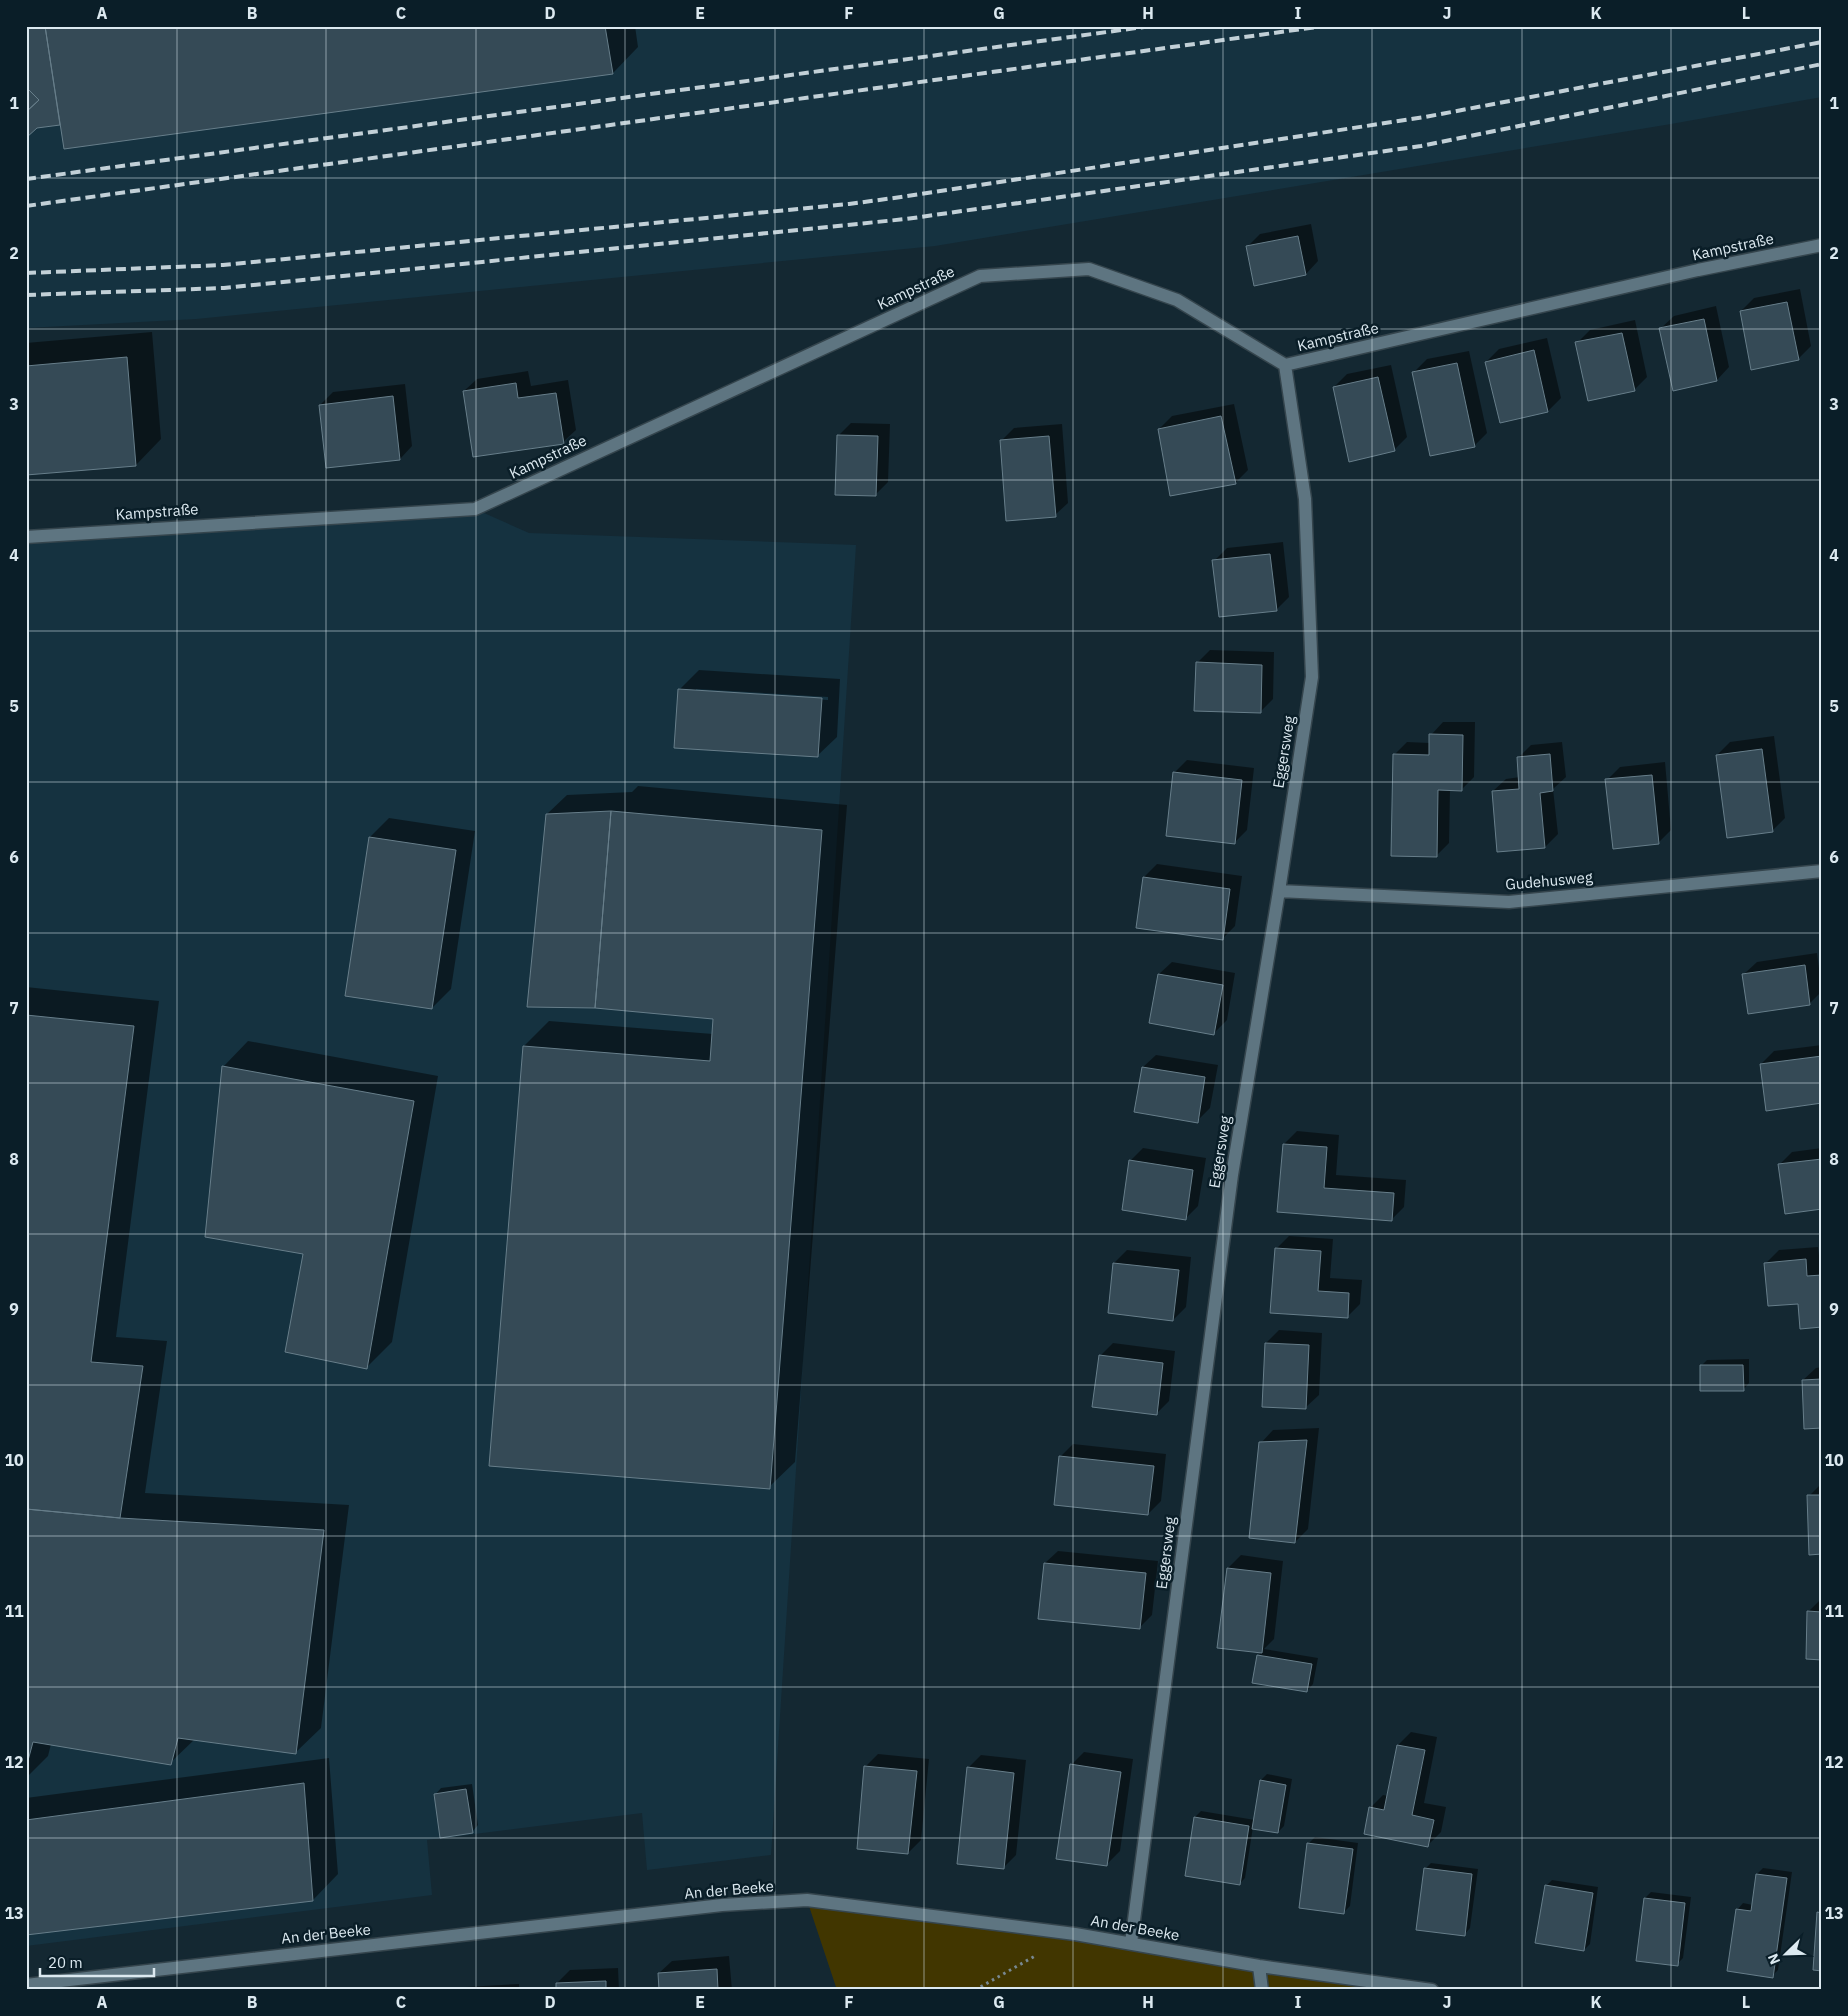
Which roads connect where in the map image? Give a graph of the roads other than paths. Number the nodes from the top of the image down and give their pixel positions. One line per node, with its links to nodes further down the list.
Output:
1 (1822, 245): 2 (street, Kampstraße)
2 (1284, 365): 3 (street, Kampstraße); 5 (street, Eggersweg)
3 (26, 537)
4 (1822, 871): 5 (street, Gudehusweg)
5 (1279, 891): 6 (street, Eggersweg)
6 (1131, 1943): 7 (street, An der Beeke); 8 (street, An der Beeke)
7 (1259, 1966): 9 (street); 10 (street, An der Beeke)
8 (26, 1985)
9 (1262, 1990)
10 (1432, 1990)

